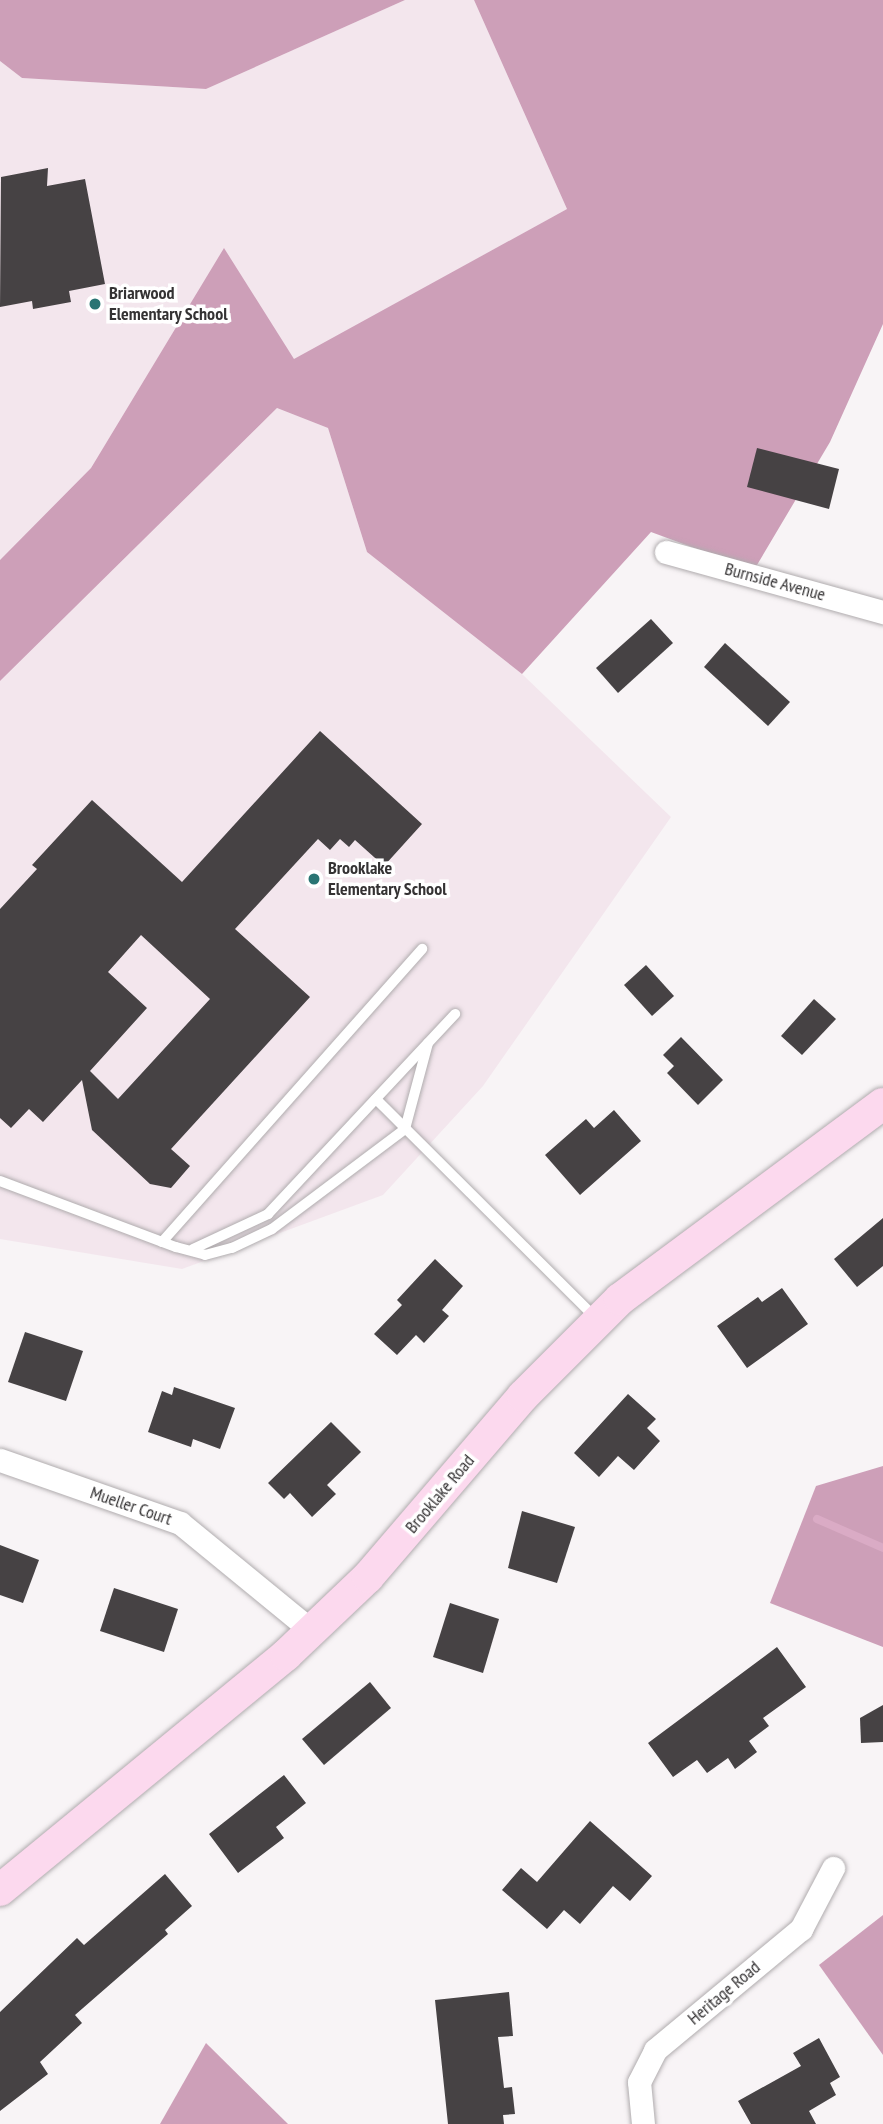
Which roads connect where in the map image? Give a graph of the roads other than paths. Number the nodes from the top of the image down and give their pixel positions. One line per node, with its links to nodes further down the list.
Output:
1 (666, 552): 2 (street, Burnside Avenue)
2 (883, 612)
3 (422, 949): 10 (lane)
4 (455, 1014): 5 (lane)
5 (428, 1043): 6 (lane); 8 (lane)
6 (376, 1099): 8 (lane); 11 (lane)
7 (883, 1104): 12 (street, Brooklake Road)
8 (405, 1129): 11 (lane); 12 (lane)
9 (0, 1181): 10 (lane)
10 (162, 1242): 11 (lane)
11 (193, 1249)
12 (598, 1320): 14 (street, Brooklake Road)
13 (0, 1460): 14 (street, Mueller Court)
14 (312, 1631): 16 (street, Brooklake Road)
15 (833, 1868): 17 (street, Heritage Road)
16 (0, 1890)
17 (643, 2124)

